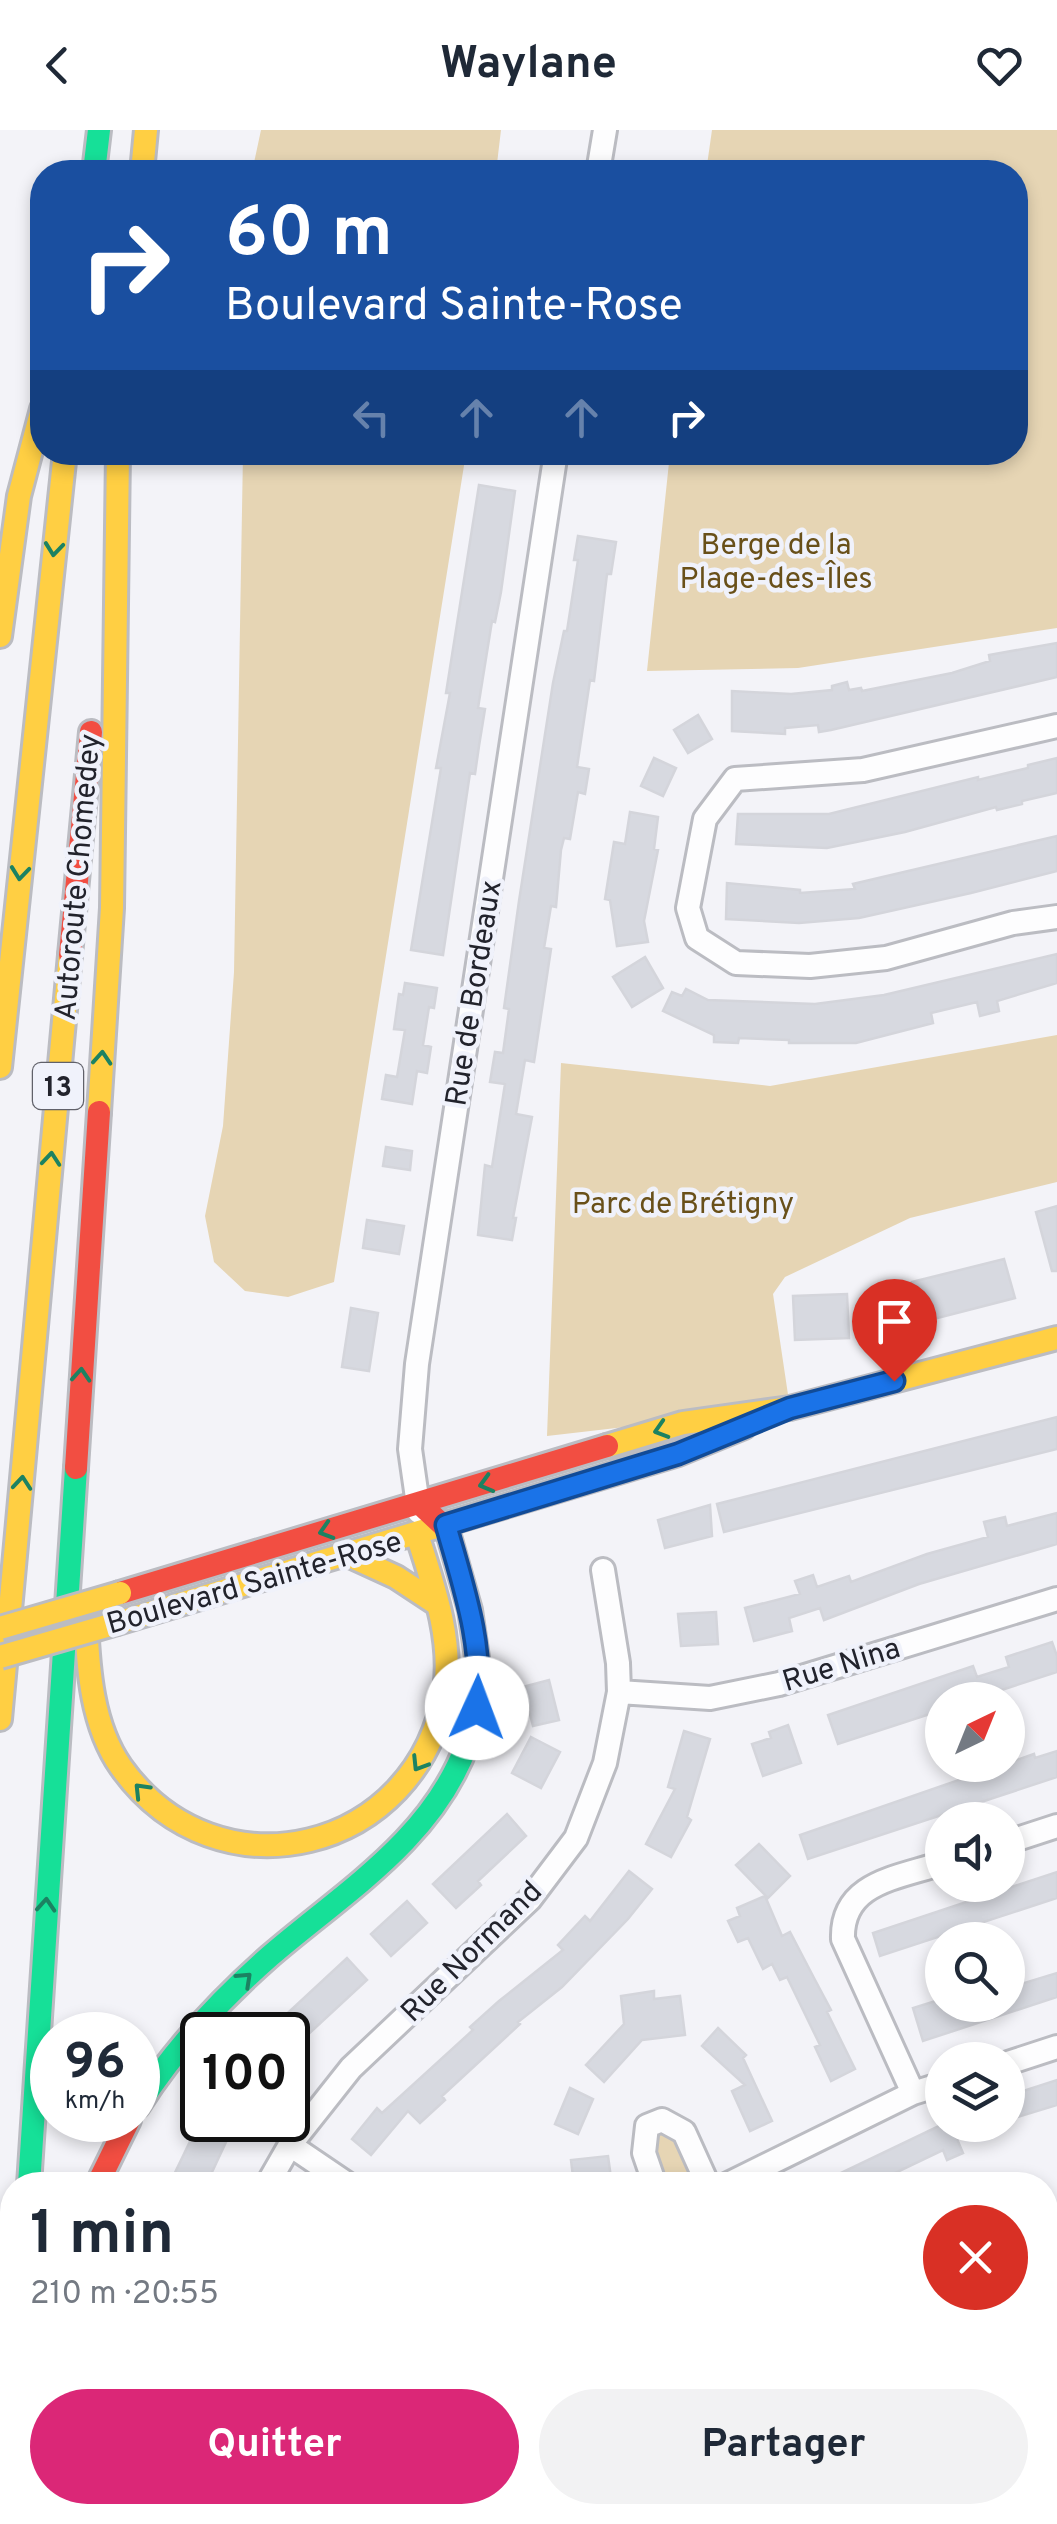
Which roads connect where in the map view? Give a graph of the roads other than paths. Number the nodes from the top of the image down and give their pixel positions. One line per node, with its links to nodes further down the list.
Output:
1 (99, 130): 4 (main road)
2 (146, 130): 5 (main road)
3 (605, 130): 6 (street)
4 (95, 160)
5 (143, 160)
6 (600, 160)
7 (30, 454): 12 (main road)
8 (64, 465): 15 (main road, Autoroute Chomedey / 13, one-way to 15)
9 (116, 465): 29 (main road, Autoroute Chomedey / 13, one-way to 9)
10 (117, 465): 19 (main road, one-way to 10)
11 (554, 465): 18 (street, Rue de Bordeaux)
12 (0, 636)
13 (1057, 726): 14 (street)
14 (1057, 917)
15 (0, 1067)
16 (1057, 1338): 17 (main road, Boulevard Sainte-Rose)
17 (790, 1408): 18 (main road, Boulevard Sainte-Rose, one-way to 18); 20 (main road, Boulevard Sainte-Rose)
18 (420, 1504): 20 (main road); 21 (street, Rue de Bordeaux); 26 (main road, Boulevard Sainte-Rose, one-way to 26, bridge)
19 (72, 1508): 25 (main road, one-way to 19); 40 (main road, one-way to 19)
20 (446, 1525): 21 (main road, Boulevard Sainte-Rose); 35 (main road, one-way to 20)
21 (417, 1534): 22 (main road, Boulevard Sainte-Rose); 25 (main road)
22 (348, 1555): 25 (main road); 27 (main road, Boulevard Sainte-Rose, bridge)
23 (603, 1570): 28 (street, Rue Normand)
24 (1057, 1599): 28 (street, Rue Nina)
25 (437, 1604)
26 (0, 1628)
27 (0, 1658)
28 (619, 1692): 39 (street, Rue Normand)
29 (0, 1719)
30 (1057, 1826): 31 (street)
31 (1025, 1836)
32 (925, 1870): 37 (street)
33 (1057, 2047): 34 (street)
34 (1025, 2057)
35 (160, 2077)
36 (925, 2089): 37 (street)
37 (913, 2093): 46 (street)
38 (118, 2142): 41 (main road)
39 (290, 2144): 42 (street, Rue Normand); 43 (street)
40 (30, 2172)
41 (103, 2172)
42 (275, 2172)
43 (330, 2172)
44 (651, 2172): 45 (street)
45 (702, 2172)
46 (752, 2172)

